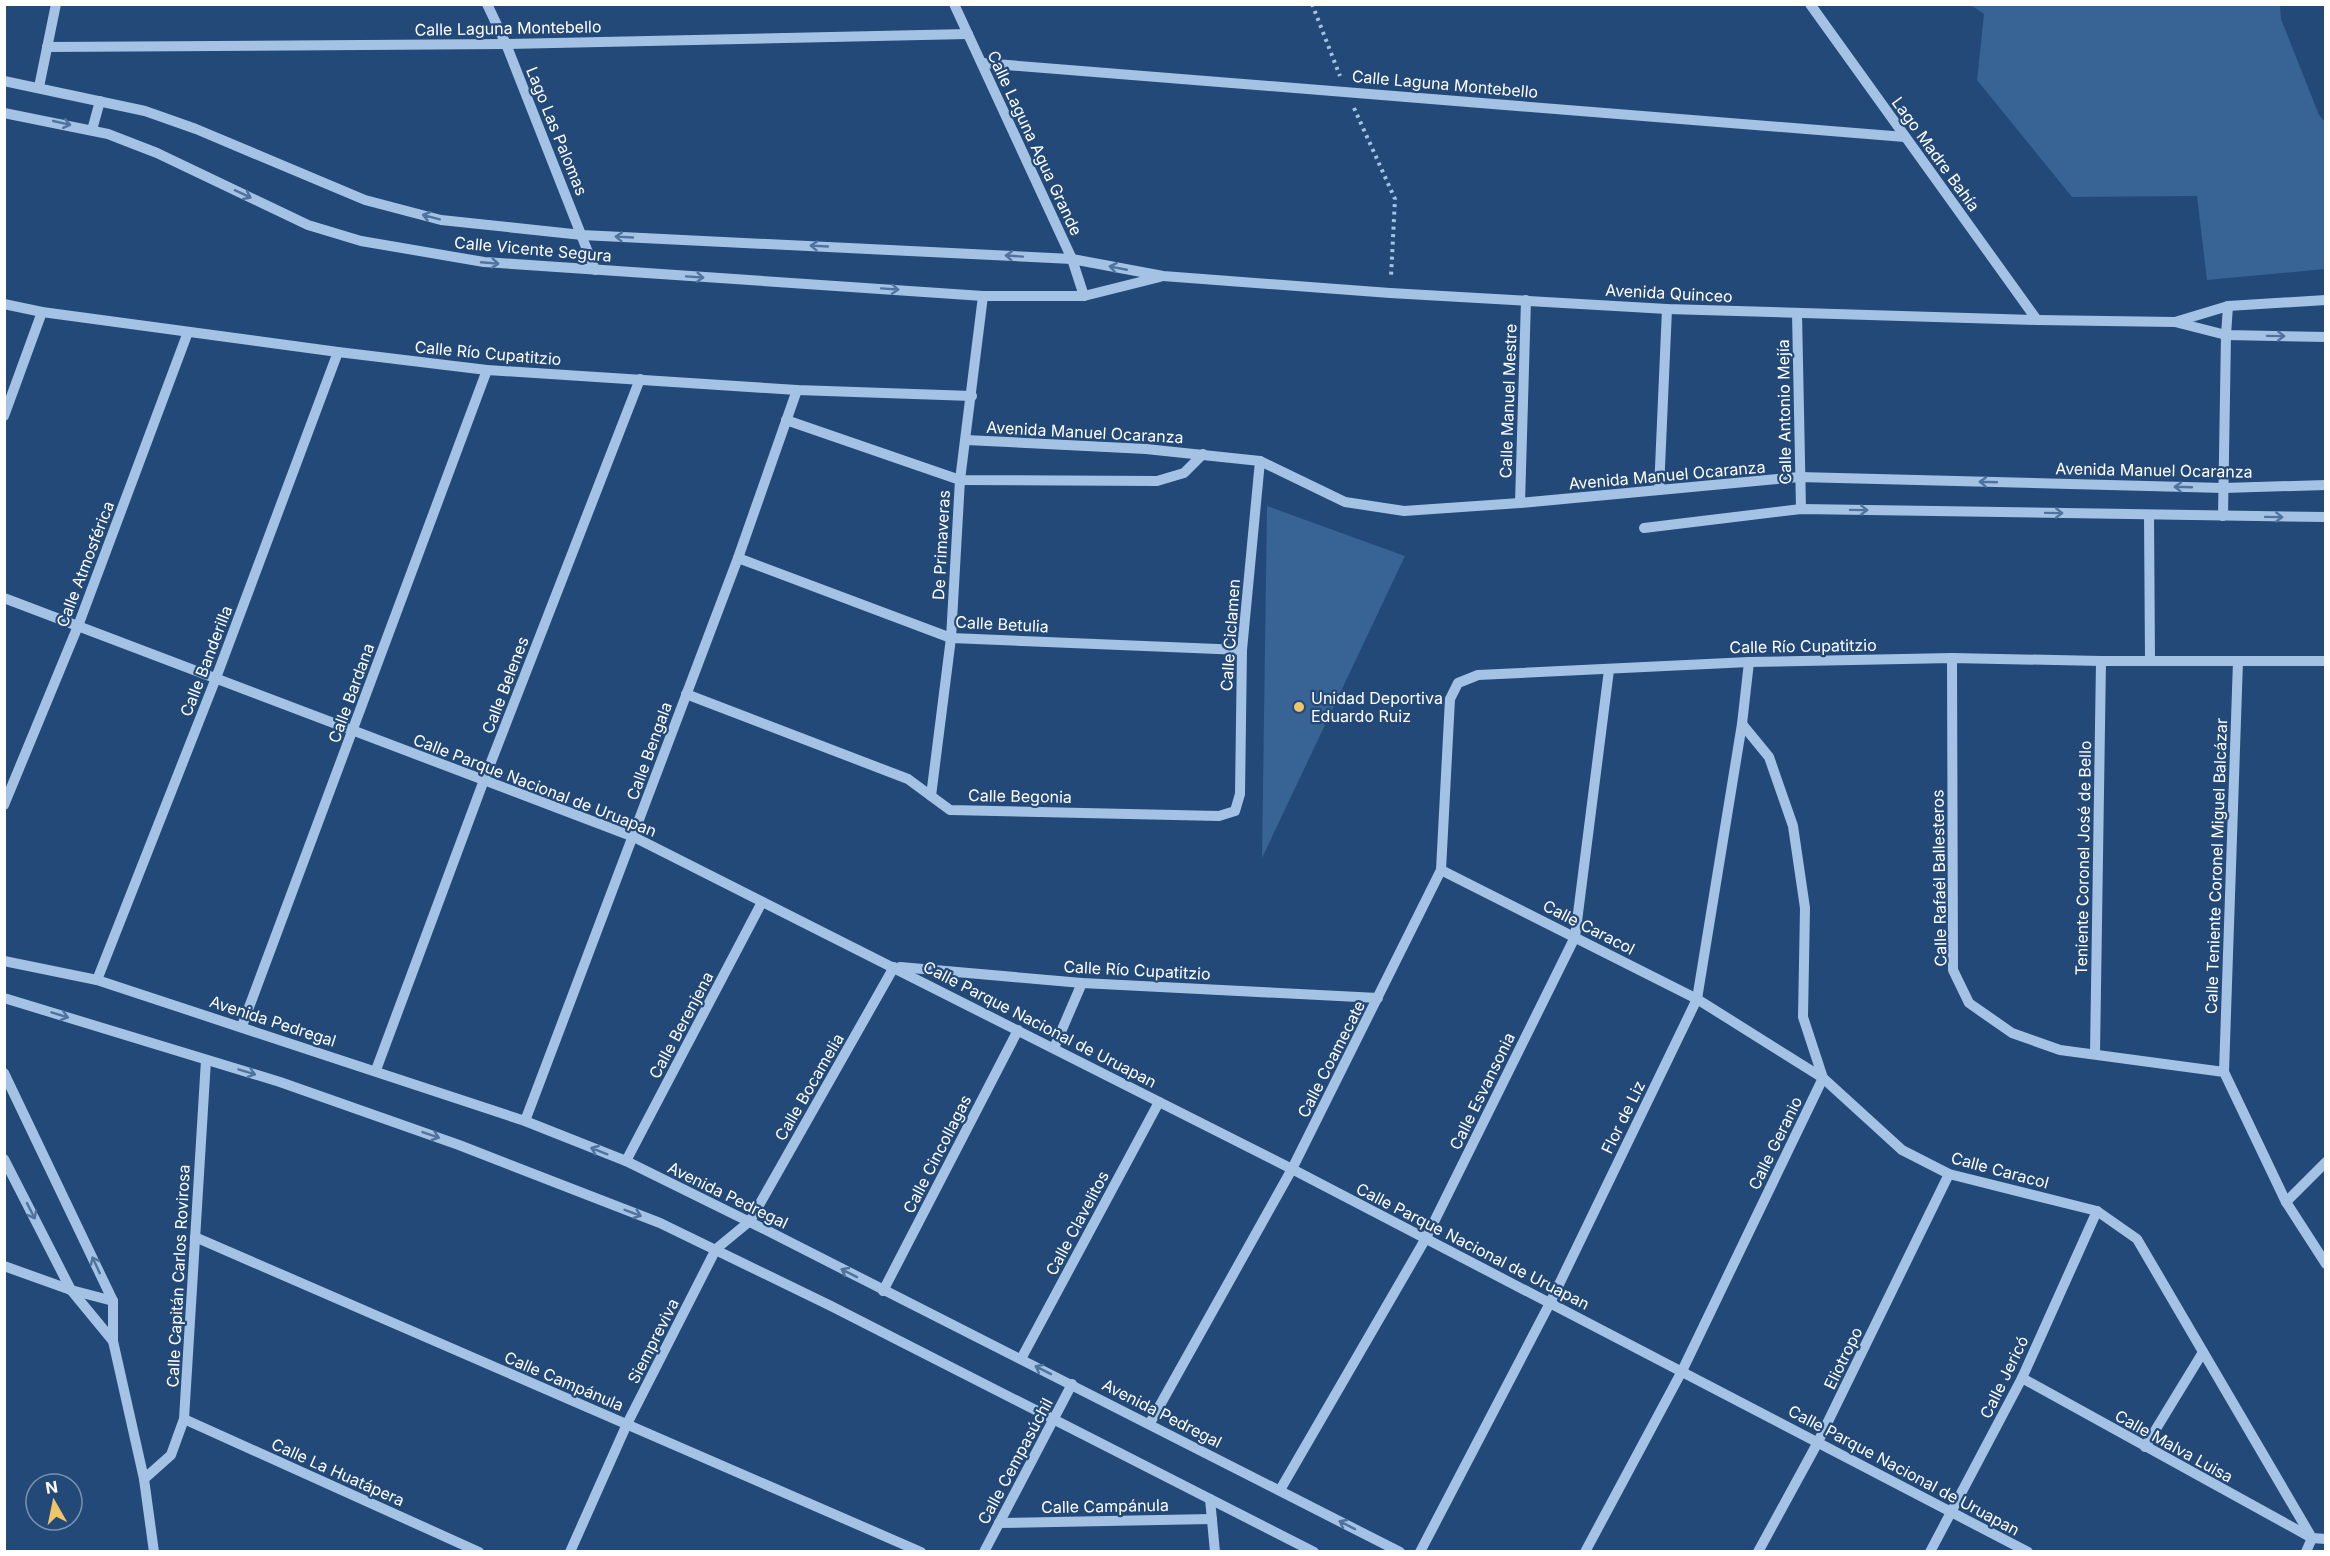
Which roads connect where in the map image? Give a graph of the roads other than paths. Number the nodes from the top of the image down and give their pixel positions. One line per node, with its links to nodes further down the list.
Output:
1 (56, 4): 7 (street)
2 (487, 4): 6 (street, Lago Las Palomas)
3 (954, 4): 5 (street, Calle Laguna Agua Grande)
4 (1810, 4): 14 (street, Lago Madre Bahía)
5 (969, 34): 6 (street, Calle Laguna Montebello); 8 (street, Calle Laguna Agua Grande)
6 (506, 44): 7 (street, Calle Laguna Montebello); 15 (street, Lago Las Palomas)
7 (47, 46): 10 (street)
8 (982, 63): 14 (street, Calle Laguna Montebello); 16 (street, Calle Laguna Agua Grande)
9 (4, 81): 10 (street, Calle Vicente Segura)
10 (39, 87): 11 (street, Calle Vicente Segura)
11 (100, 101): 13 (street); 15 (street, Calle Vicente Segura, one-way to 11)
12 (4, 112): 13 (street, Calle Vicente Segura, one-way to 13)
13 (92, 130): 17 (street, Calle Vicente Segura, one-way to 17)
14 (1905, 137): 28 (street, Lago Madre Bahía)
15 (582, 235): 16 (street, Calle Vicente Segura, one-way to 15); 17 (street, Lago Las Palomas)
16 (1072, 259): 18 (street, Avenida Quinceo, one-way to 16); 20 (street, Calle Laguna Agua Grande)
17 (595, 270): 19 (street, Calle Vicente Segura, one-way to 19)
18 (1163, 276): 20 (street, Avenida Quinceo); 21 (street, Avenida Quinceo)
19 (983, 296): 20 (street, Calle Vicente Segura); 37 (street, De Primaveras)
20 (1084, 296)
21 (1526, 300): 25 (street, Avenida Quinceo); 48 (street, Calle Manuel Mestre)
22 (2325, 300): 24 (street, Avenida Quinceo)
23 (4, 304): 26 (street, Calle Río Cupatitzio)
24 (2228, 306): 29 (street, Avenida Quinceo); 31 (street)
25 (1666, 309): 27 (street, Avenida Quinceo); 47 (street)
26 (42, 312): 30 (street, Calle Río Cupatitzio); 38 (street)
27 (1797, 313): 28 (street, Avenida Quinceo); 43 (street, Calle Antonio Mejía)
28 (2037, 320): 29 (street, Avenida Quinceo)
29 (2175, 322): 31 (street, Avenida Quinceo)
30 (188, 332): 33 (street, Calle Río Cupatitzio); 56 (street, Calle Atmosférica)
31 (2226, 335): 32 (street, Avenida Quinceo, one-way to 32); 46 (street)
32 (2325, 338)
33 (338, 352): 34 (street, Calle Río Cupatitzio); 66 (street, Calle Banderilla)
34 (487, 370): 35 (street, Calle Río Cupatitzio); 70 (street, Calle Bardana)
35 (640, 379): 36 (street, Calle Río Cupatitzio); 71 (street, Calle Belenes)
36 (797, 390): 37 (street, Calle Río Cupatitzio); 39 (street, Calle Bengala)
37 (972, 396): 40 (street, De Primaveras)
38 (4, 416)
39 (786, 420): 44 (street, Avenida Manuel Ocaranza); 54 (street, Calle Bengala)
40 (966, 440): 41 (street, Avenida Manuel Ocaranza); 44 (street, De Primaveras)
41 (1203, 454): 42 (street, Avenida Manuel Ocaranza); 44 (street, Avenida Manuel Ocaranza)
42 (1260, 461): 48 (street, Avenida Manuel Ocaranza); 58 (street, Calle Ciclamen)
43 (1799, 477): 46 (street, Avenida Manuel Ocaranza, one-way to 43); 47 (street, Avenida Manuel Ocaranza); 49 (street, Calle Antonio Mejía)
44 (960, 480): 57 (street, De Primaveras)
45 (2325, 485): 46 (street, Avenida Manuel Ocaranza)
46 (2224, 488): 51 (street)
47 (1659, 490): 48 (street, Avenida Manuel Ocaranza)
48 (1520, 503)
49 (1801, 509): 50 (street, one-way to 50); 53 (street)
50 (2149, 515): 51 (street); 61 (street)
51 (2223, 516): 52 (street, one-way to 52)
52 (2325, 518)
53 (1644, 528)
54 (738, 558): 57 (street, Calle Betulia); 68 (street, Calle Bengala)
55 (4, 598): 56 (street, Calle Parque Nacional de Uruapan)
56 (78, 626): 66 (street, Calle Parque Nacional de Uruapan); 73 (street, Calle Atmosférica)
57 (951, 638): 58 (street, Calle Betulia); 72 (street, De Primaveras)
58 (1242, 650): 74 (street, Calle Ciclamen)
59 (1952, 658): 60 (street, Calle Río Cupatitzio); 64 (street, Calle Río Cupatitzio); 89 (street, Calle Rafaél Ballesteros)
60 (2101, 661): 61 (street, Calle Río Cupatitzio); 89 (street, Teniente Coronel José de Bello)
61 (2150, 661): 62 (street, Calle Río Cupatitzio)
62 (2238, 661): 63 (street, Calle Río Cupatitzio); 92 (street, Calle Teniente Coronel Miguel Balcázar)
63 (2325, 661)
64 (1749, 662): 65 (street, Calle Río Cupatitzio); 69 (street, Flor de Liz)
65 (1609, 670): 67 (street, Calle Río Cupatitzio); 78 (street, Calle Esvansonia)
66 (216, 678): 70 (street, Calle Parque Nacional de Uruapan); 81 (street, Calle Banderilla)
67 (1458, 683): 76 (street, Calle Coamecate)
68 (686, 694): 72 (street, Calle Begonia); 75 (street, Calle Bengala)
69 (1742, 724): 85 (street, Flor de Liz); 94 (street)
70 (353, 730): 71 (street, Calle Parque Nacional de Uruapan); 86 (street, Calle Bardana)
71 (484, 780): 75 (street, Calle Parque Nacional de Uruapan); 91 (street, Calle Belenes)
72 (930, 796): 74 (street, Calle Begonia)
73 (4, 805)
74 (1235, 811)
75 (634, 837): 77 (street, Calle Parque Nacional de Uruapan); 96 (street, Calle Bengala)
76 (1441, 870): 78 (street, Calle Caracol); 84 (street, Calle Coamecate)
77 (762, 902): 80 (street, Calle Parque Nacional de Uruapan); 98 (street, Calle Berenjena)
78 (1575, 937): 85 (street, Calle Caracol); 108 (street, Calle Esvansonia)
79 (4, 961): 81 (street, Avenida Pedregal)
80 (894, 967): 82 (street, Calle Río Cupatitzio); 87 (street, Calle Parque Nacional de Uruapan); 106 (street, Calle Bocamelia)
81 (98, 980): 86 (street, Avenida Pedregal)
82 (1082, 983): 84 (street, Calle Río Cupatitzio); 88 (street)
83 (4, 998): 90 (street, one-way to 90)
84 (1378, 998): 100 (street, Calle Coamecate)
85 (1697, 999): 94 (street, Calle Caracol); 115 (street, Flor de Liz)
86 (242, 1026): 91 (street, Avenida Pedregal)
87 (1018, 1030): 88 (street, Calle Parque Nacional de Uruapan); 113 (street, Calle Cincollagas)
88 (1054, 1048): 95 (street, Calle Parque Nacional de Uruapan)
89 (2095, 1054): 92 (street, Calle Rafaél Ballesteros)
90 (206, 1060): 107 (street, Calle Capitán Carlos Rovirosa); 109 (street, one-way to 109)
91 (376, 1070): 96 (street, Avenida Pedregal)
92 (2224, 1071): 104 (street)
93 (4, 1073): 114 (street, one-way to 93)
94 (1823, 1078): 101 (street, Calle Caracol); 119 (street, Calle Geranio)
95 (1159, 1102): 100 (street, Calle Parque Nacional de Uruapan); 118 (street, Calle Clavelitos)
96 (525, 1120): 98 (street, Avenida Pedregal, one-way to 96)
97 (4, 1159): 103 (street)
98 (626, 1161): 106 (street, Avenida Pedregal)
99 (2325, 1162): 104 (street)
100 (1292, 1169): 108 (street, Calle Parque Nacional de Uruapan); 124 (street, Calle Coamecate)
101 (1949, 1174): 105 (street, Calle Caracol); 126 (street, Eliotropo)
102 (4, 1181): 103 (street)
103 (18, 1185): 112 (street, one-way to 112)
104 (2286, 1202): 110 (street)
105 (2097, 1211): 117 (street, Calle Caracol); 120 (street, Calle Jericó)
106 (750, 1221): 109 (street, Siempreviva); 113 (street, Avenida Pedregal, one-way to 106)
107 (195, 1238): 122 (street, Calle Capitán Carlos Rovirosa); 125 (street, Calle Campánula)
108 (1426, 1238): 115 (street, Calle Parque Nacional de Uruapan); 129 (street, Calle Esvansonia)
109 (716, 1249): 123 (street); 125 (street, Siempreviva)
110 (2325, 1264)
111 (4, 1266): 112 (street)
112 (71, 1290): 114 (street); 116 (street)
113 (883, 1291): 118 (street, Avenida Pedregal)
114 (113, 1301): 116 (street)
115 (1550, 1303): 119 (street, Calle Parque Nacional de Uruapan); 144 (street, Flor de Liz)
116 (112, 1341): 128 (street)
117 (2203, 1352): 127 (street); 134 (street, Calle Caracol)
118 (1021, 1359): 121 (street, Avenida Pedregal, one-way to 118)
119 (1682, 1371): 126 (street, Calle Parque Nacional de Uruapan); 145 (street, Calle Geranio)
120 (2022, 1378): 127 (street, Calle Malva Luisa); 131 (street, Calle Jericó)
121 (1072, 1384): 123 (street, Calle Cempasúchil); 124 (street, Avenida Pedregal)
122 (184, 1419): 128 (street, Calle Capitán Carlos Rovirosa); 137 (street, Calle La Huatápera)
123 (1053, 1419): 130 (street); 133 (street, Calle Cempasúchil)
124 (1150, 1423): 129 (street, Avenida Pedregal)
125 (627, 1424): 138 (street, Siempreviva); 139 (street, Calle Campánula)
126 (1818, 1442): 131 (street, Calle Parque Nacional de Uruapan); 146 (street, Eliotropo)
127 (2145, 1447): 134 (street, Calle Malva Luisa)
128 (144, 1479): 136 (street)
129 (1280, 1490): 143 (street, Avenida Pedregal, one-way to 129)
130 (1210, 1499): 132 (street); 142 (street)
131 (1952, 1512): 147 (street, Calle Jericó); 148 (street, Calle Parque Nacional de Uruapan)
132 (1212, 1519): 133 (street, Calle Campánula); 141 (street)
133 (999, 1523): 140 (street, Calle Cempasúchil)
134 (2312, 1539): 135 (street); 149 (street)
135 (2325, 1539)
136 (154, 1551)
137 (479, 1551)
138 (570, 1551)
139 (921, 1551)
140 (984, 1551)
141 (1215, 1551)
142 (1314, 1551)
143 (1400, 1551)
144 (1420, 1551)
145 (1585, 1551)
146 (1758, 1551)
147 (1930, 1551)
148 (2028, 1551)
149 (2306, 1551)

